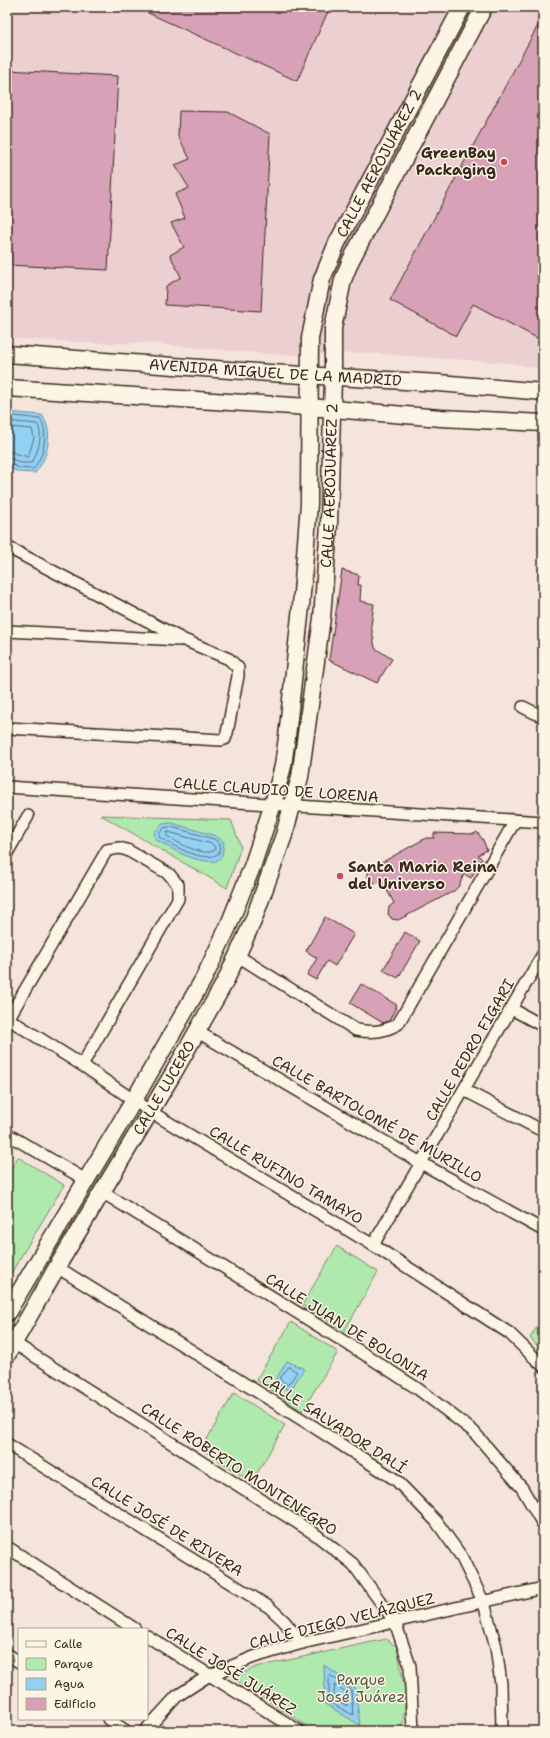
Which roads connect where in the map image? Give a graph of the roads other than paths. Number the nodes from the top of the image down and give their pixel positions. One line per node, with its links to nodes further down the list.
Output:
1 (462, 7): 3 (street, CALLE AEROJUÁREZ 2)
2 (484, 7): 4 (street, CALLE AEROJUÁREZ 2)
3 (310, 338): 4 (street); 6 (street, CALLE AEROJUÁREZ 2)
4 (332, 341): 7 (street, CALLE AEROJUÁREZ 2)
5 (7, 354): 6 (street, AVENIDA MIGUEL DE LA MADRID)
6 (309, 375): 7 (street, AVENIDA MIGUEL DE LA MADRID); 10 (street, CALLE AEROJUÁREZ 2)
7 (333, 377): 9 (street, AVENIDA MIGUEL DE LA MADRID); 11 (street, CALLE AEROJUÁREZ 2)
8 (7, 388): 10 (street)
9 (543, 392)
10 (309, 407): 11 (street); 20 (street, CALLE AEROJUÁREZ 2)
11 (332, 409): 12 (street); 21 (street, CALLE AEROJUÁREZ 2)
12 (543, 423)
13 (7, 547): 15 (street)
14 (7, 631): 15 (street)
15 (184, 640): 18 (street)
16 (523, 707): 17 (street)
17 (543, 717)
18 (7, 728)
19 (7, 787): 20 (street, CALLE CLAUDIO DE LORENA)
20 (273, 804): 21 (street, CALLE CLAUDIO DE LORENA); 34 (street, CALLE LUCERO)
21 (291, 806): 23 (street, CALLE CLAUDIO DE LORENA); 27 (street, CALLE LUCERO)
22 (28, 816): 25 (street)
23 (515, 821): 24 (street, CALLE CLAUDIO DE LORENA); 27 (street)
24 (543, 822)
25 (7, 852)
26 (543, 954): 28 (street, CALLE PEDRO FIGARI)
27 (238, 956): 31 (street, CALLE LUCERO)
28 (512, 1009): 30 (street); 33 (street, CALLE PEDRO FIGARI)
29 (7, 1018): 32 (street, CALLE RUFINO TAMAYO); 32 (street)
30 (543, 1026)
31 (198, 1032): 35 (street, CALLE LUCERO); 38 (street, CALLE BARTOLOMÉ DE MURILLO)
32 (82, 1065): 34 (street, CALLE RUFINO TAMAYO)
33 (464, 1090): 36 (street); 38 (street, CALLE PEDRO FIGARI)
34 (134, 1100): 35 (street, CALLE RUFINO TAMAYO); 39 (street, CALLE LUCERO)
35 (151, 1112): 40 (street, CALLE LUCERO); 42 (street, CALLE RUFINO TAMAYO)
36 (543, 1131)
37 (7, 1135): 39 (street)
38 (421, 1164): 41 (street, CALLE BARTOLOMÉ DE MURILLO); 42 (street, CALLE PEDRO FIGARI)
39 (86, 1180): 44 (street, CALLE LUCERO)
40 (102, 1192): 43 (street, CALLE LUCERO); 48 (street, CALLE JUAN DE BOLONIA)
41 (543, 1230)
42 (373, 1245): 46 (street, CALLE RUFINO TAMAYO)
43 (57, 1267): 45 (street, CALLE LUCERO); 51 (street, CALLE SALVADOR DALÍ)
44 (7, 1313)
45 (11, 1349): 52 (street, CALLE ROBERTO MONTENEGRO)
46 (543, 1366)
47 (7, 1444): 55 (street, CALLE JOSÉ DE RIVERA)
48 (543, 1524)
49 (7, 1547): 53 (street)
50 (543, 1588): 51 (street, CALLE DIEGO VELÁZQUEZ)
51 (484, 1603): 52 (street, CALLE DIEGO VELÁZQUEZ); 64 (street, CALLE SALVADOR DALÍ)
52 (395, 1622): 55 (street, CALLE DIEGO VELÁZQUEZ); 63 (street, CALLE ROBERTO MONTENEGRO)
53 (133, 1628)
54 (148, 1637): 58 (street, CALLE JOSÉ JUÁREZ)
55 (302, 1644): 58 (street, CALLE DIEGO VELÁZQUEZ)
56 (7, 1654): 57 (street)
57 (18, 1661)
58 (208, 1676): 61 (street, CALLE DIEGO VELÁZQUEZ); 62 (street, CALLE JOSÉ JUÁREZ)
59 (110, 1720): 60 (street)
60 (126, 1731)
61 (145, 1731)
62 (299, 1731)
63 (413, 1731)
64 (502, 1731)

